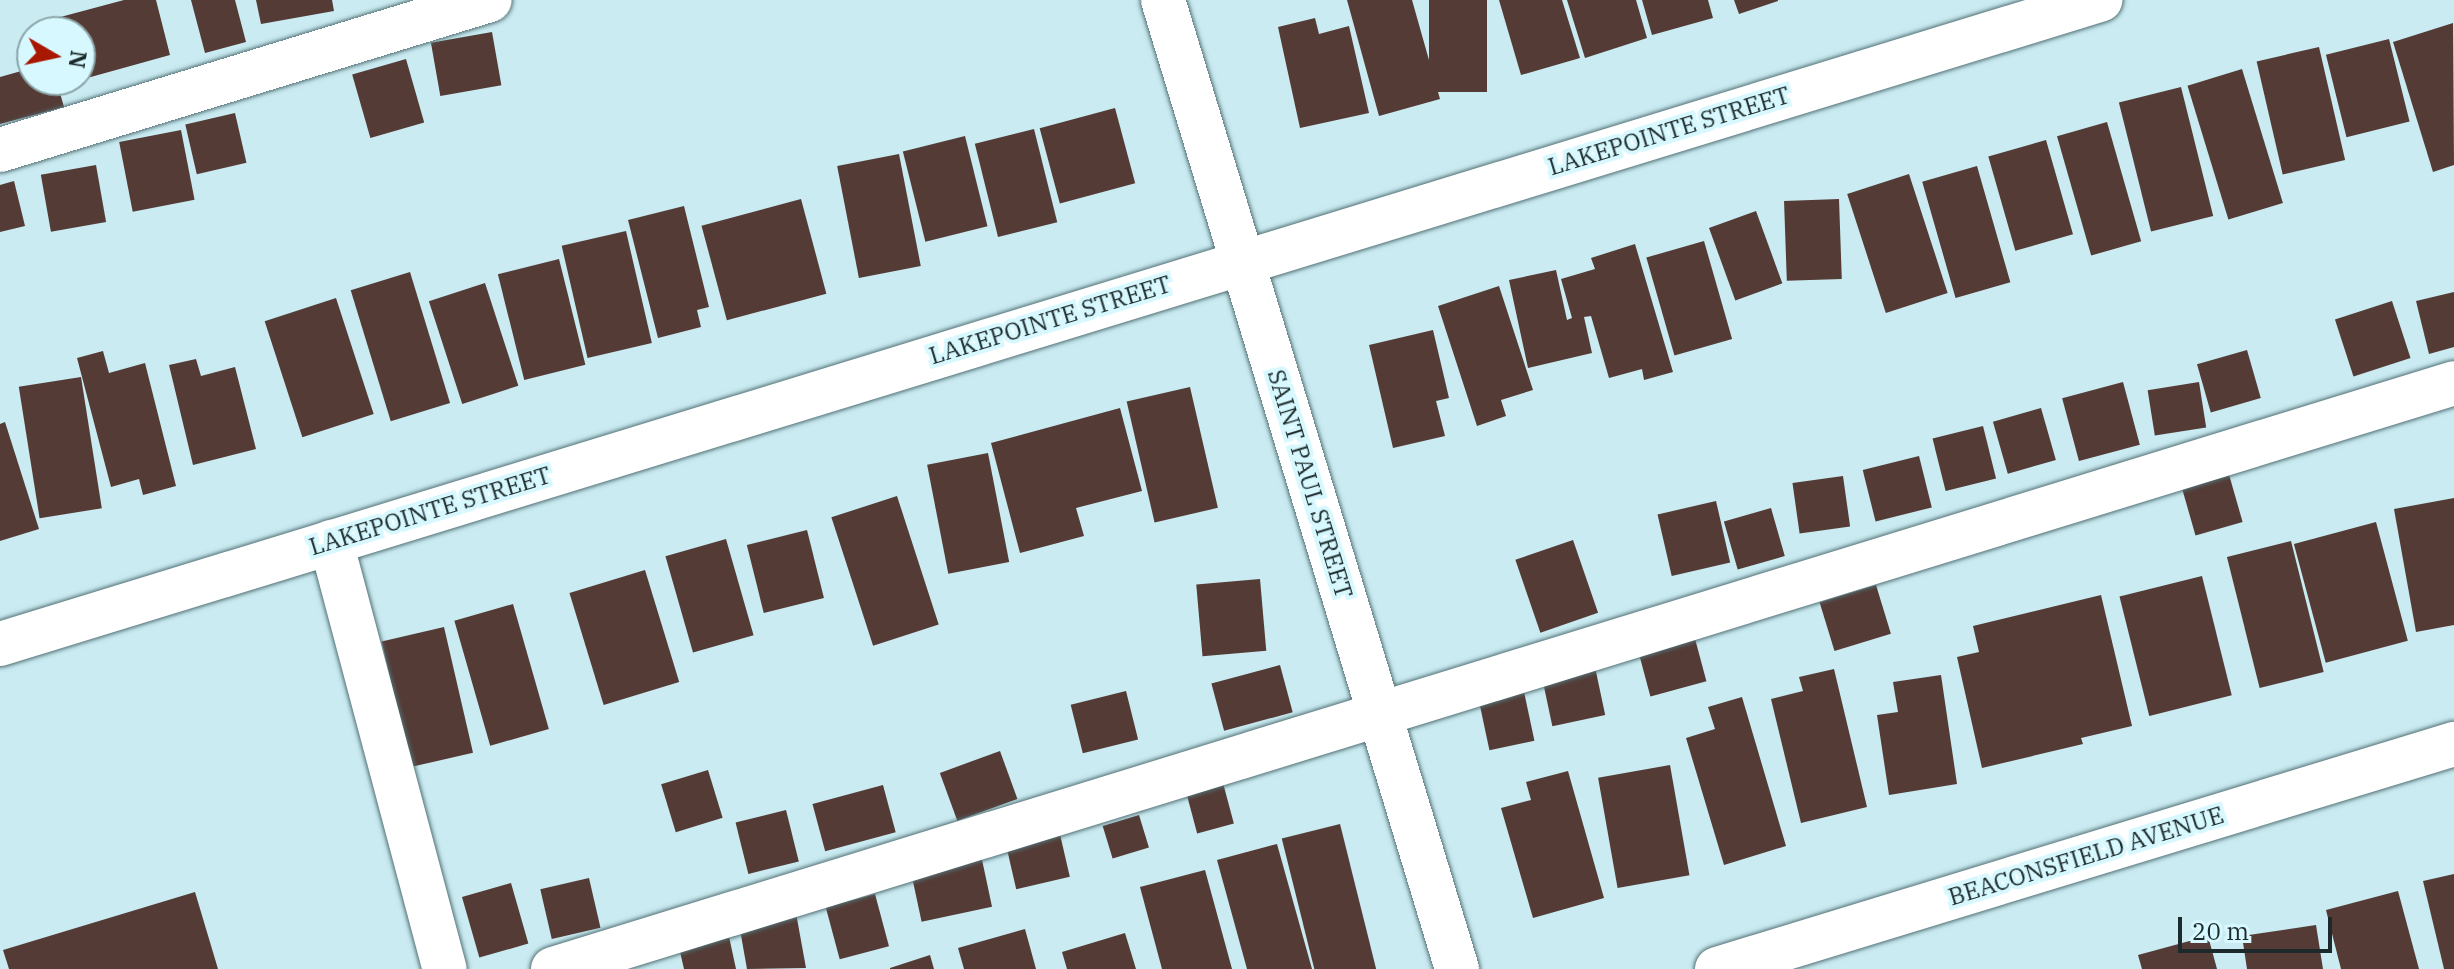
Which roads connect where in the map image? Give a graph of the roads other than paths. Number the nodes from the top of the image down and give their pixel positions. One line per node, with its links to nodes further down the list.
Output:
1 (490, 0): 4 (street)
2 (1163, 0): 5 (street, SAINT PAUL STREET)
3 (2100, 0): 5 (street, LAKEPOINTE STREET)
4 (0, 150)
5 (1243, 260): 7 (street, LAKEPOINTE STREET); 9 (street, SAINT PAUL STREET)
6 (2454, 383): 9 (street)
7 (331, 542): 8 (street, LAKEPOINTE STREET); 11 (street)
8 (0, 644)
9 (1380, 714): 12 (street); 13 (street, SAINT PAUL STREET)
10 (2454, 744): 14 (street, BEACONSFIELD AVENUE)
11 (445, 969)
12 (553, 969)
13 (1457, 969)
14 (1717, 969)

